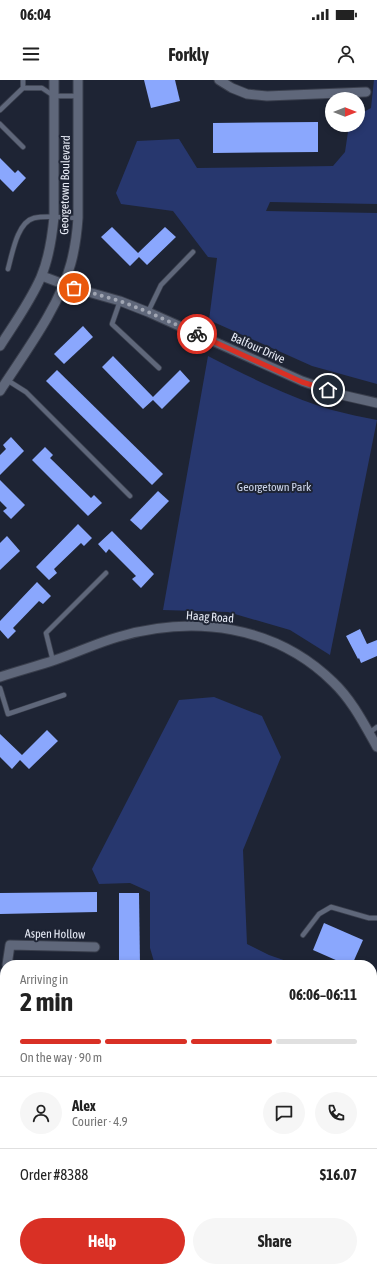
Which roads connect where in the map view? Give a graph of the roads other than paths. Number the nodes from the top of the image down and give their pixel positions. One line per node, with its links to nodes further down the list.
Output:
1 (23, 80): 5 (lane)
2 (54, 80): 7 (street, Georgetown Boulevard)
3 (78, 80): 8 (street, Georgetown Boulevard)
4 (219, 80): 6 (street)
5 (23, 88): 7 (lane); 9 (lane)
6 (366, 92)
7 (54, 96): 8 (lane); 12 (street, Georgetown Boulevard)
8 (78, 96): 13 (street, Georgetown Boulevard)
9 (0, 110)
10 (0, 124): 11 (lane)
11 (23, 147)
12 (54, 217): 13 (lane); 15 (lane); 16 (street, Georgetown Boulevard)
13 (78, 218): 17 (street, Georgetown Boulevard)
14 (193, 252): 19 (lane)
15 (8, 269)
16 (42, 276): 17 (street, Balfour Drive); 20 (street, Georgetown Boulevard)
17 (64, 284): 18 (street, Balfour Drive); 22 (street, Georgetown Boulevard)
18 (120, 301): 19 (street, Balfour Drive); 21 (lane)
19 (148, 312): 24 (street, Balfour Drive)
20 (0, 346)
21 (159, 368)
22 (7, 380): 23 (street, Georgetown Boulevard); 25 (lane)
23 (0, 392)
24 (377, 403)
25 (130, 496)
26 (106, 573): 27 (lane)
27 (53, 661): 28 (street, Haag Road); 32 (street, Haag Road)
28 (0, 677)
29 (0, 688): 30 (lane)
30 (64, 695)
31 (377, 727): 32 (lane)
32 (369, 733): 33 (street, Haag Road)
33 (377, 747)
34 (377, 918): 35 (lane)
35 (303, 935)
36 (96, 947): 37 (street, Aspen Hollow)
37 (8, 960)

